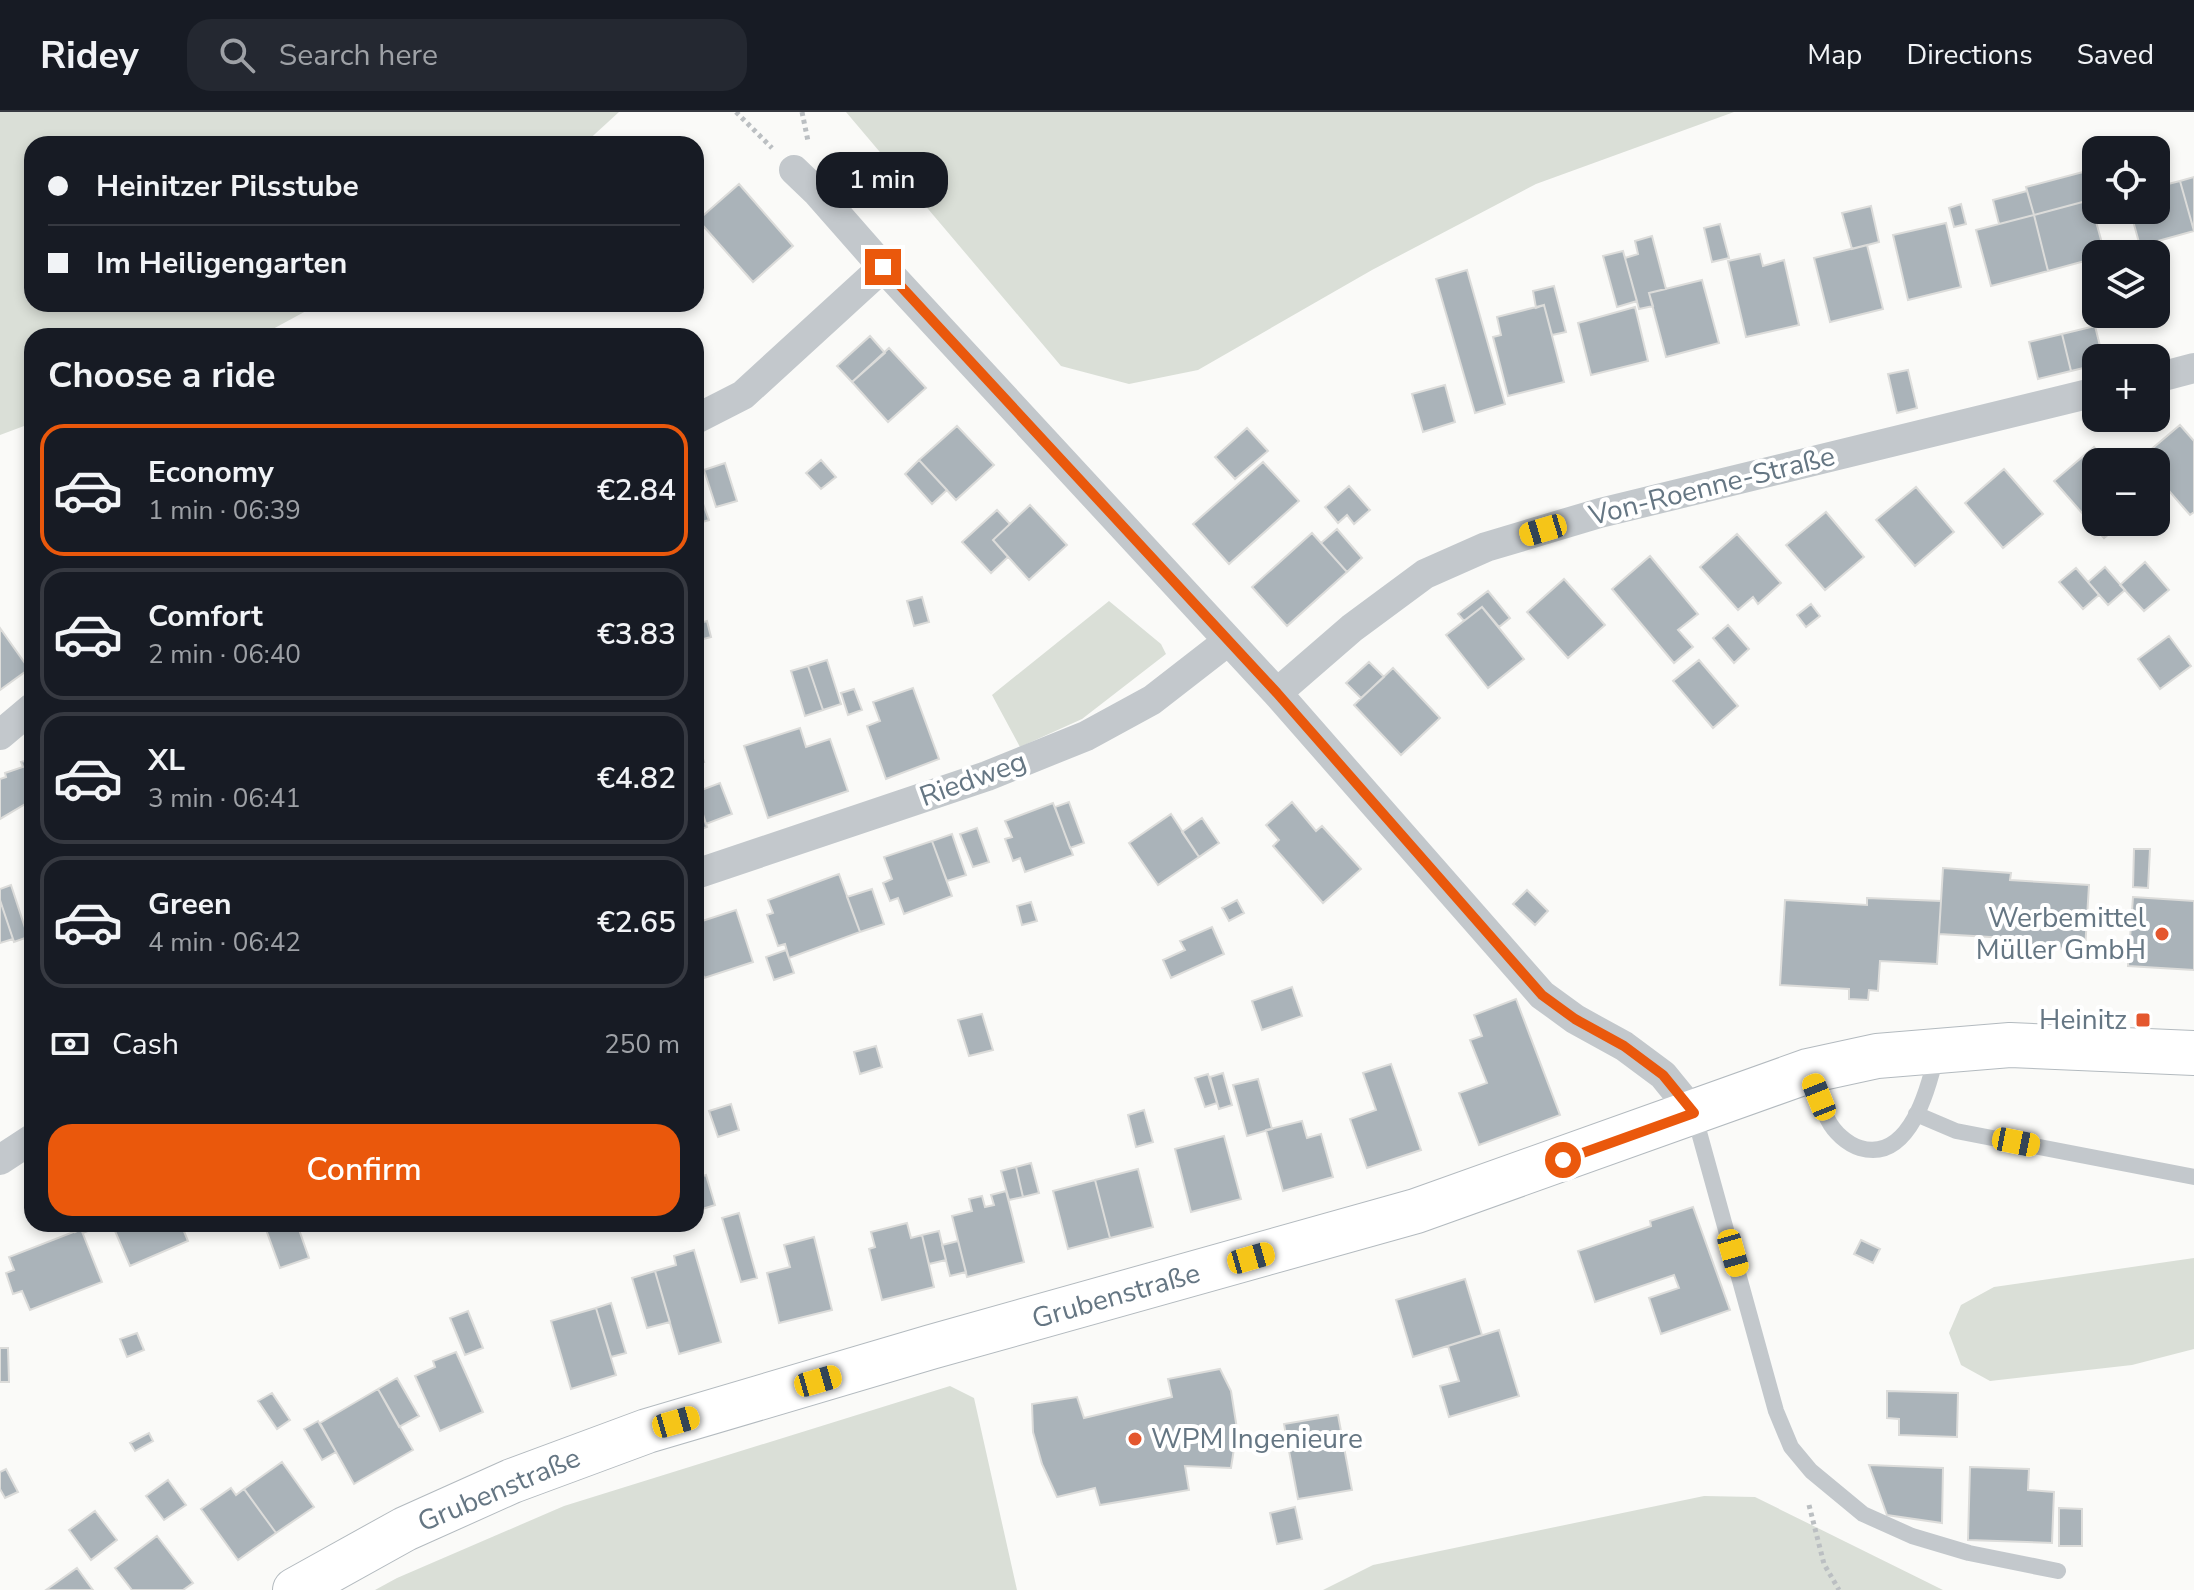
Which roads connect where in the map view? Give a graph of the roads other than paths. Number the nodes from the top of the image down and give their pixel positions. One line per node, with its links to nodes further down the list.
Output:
1 (794, 170): 2 (street)
2 (883, 267): 6 (street); 7 (street)
3 (2194, 368): 4 (street)
4 (2170, 374)
5 (2082, 395): 8 (street, Von-Roenne-Straße)
6 (704, 415)
7 (1228, 641): 8 (street); 11 (street, Riedweg)
8 (1277, 693): 15 (street)
9 (24, 715): 10 (street)
10 (0, 735)
11 (704, 871)
12 (1938, 1050): 13 (street, Grubenstraße); 14 (street, Grubenstraße); 16 (lane)
13 (2194, 1053)
14 (1808, 1071): 15 (street, Grubenstraße); 16 (lane)
15 (1694, 1113): 20 (lane); 21 (street, Grubenstraße)
16 (1916, 1114): 19 (lane)
17 (24, 1144): 18 (street)
18 (0, 1160)
19 (2194, 1177)
20 (2058, 1571)
21 (295, 1590)

